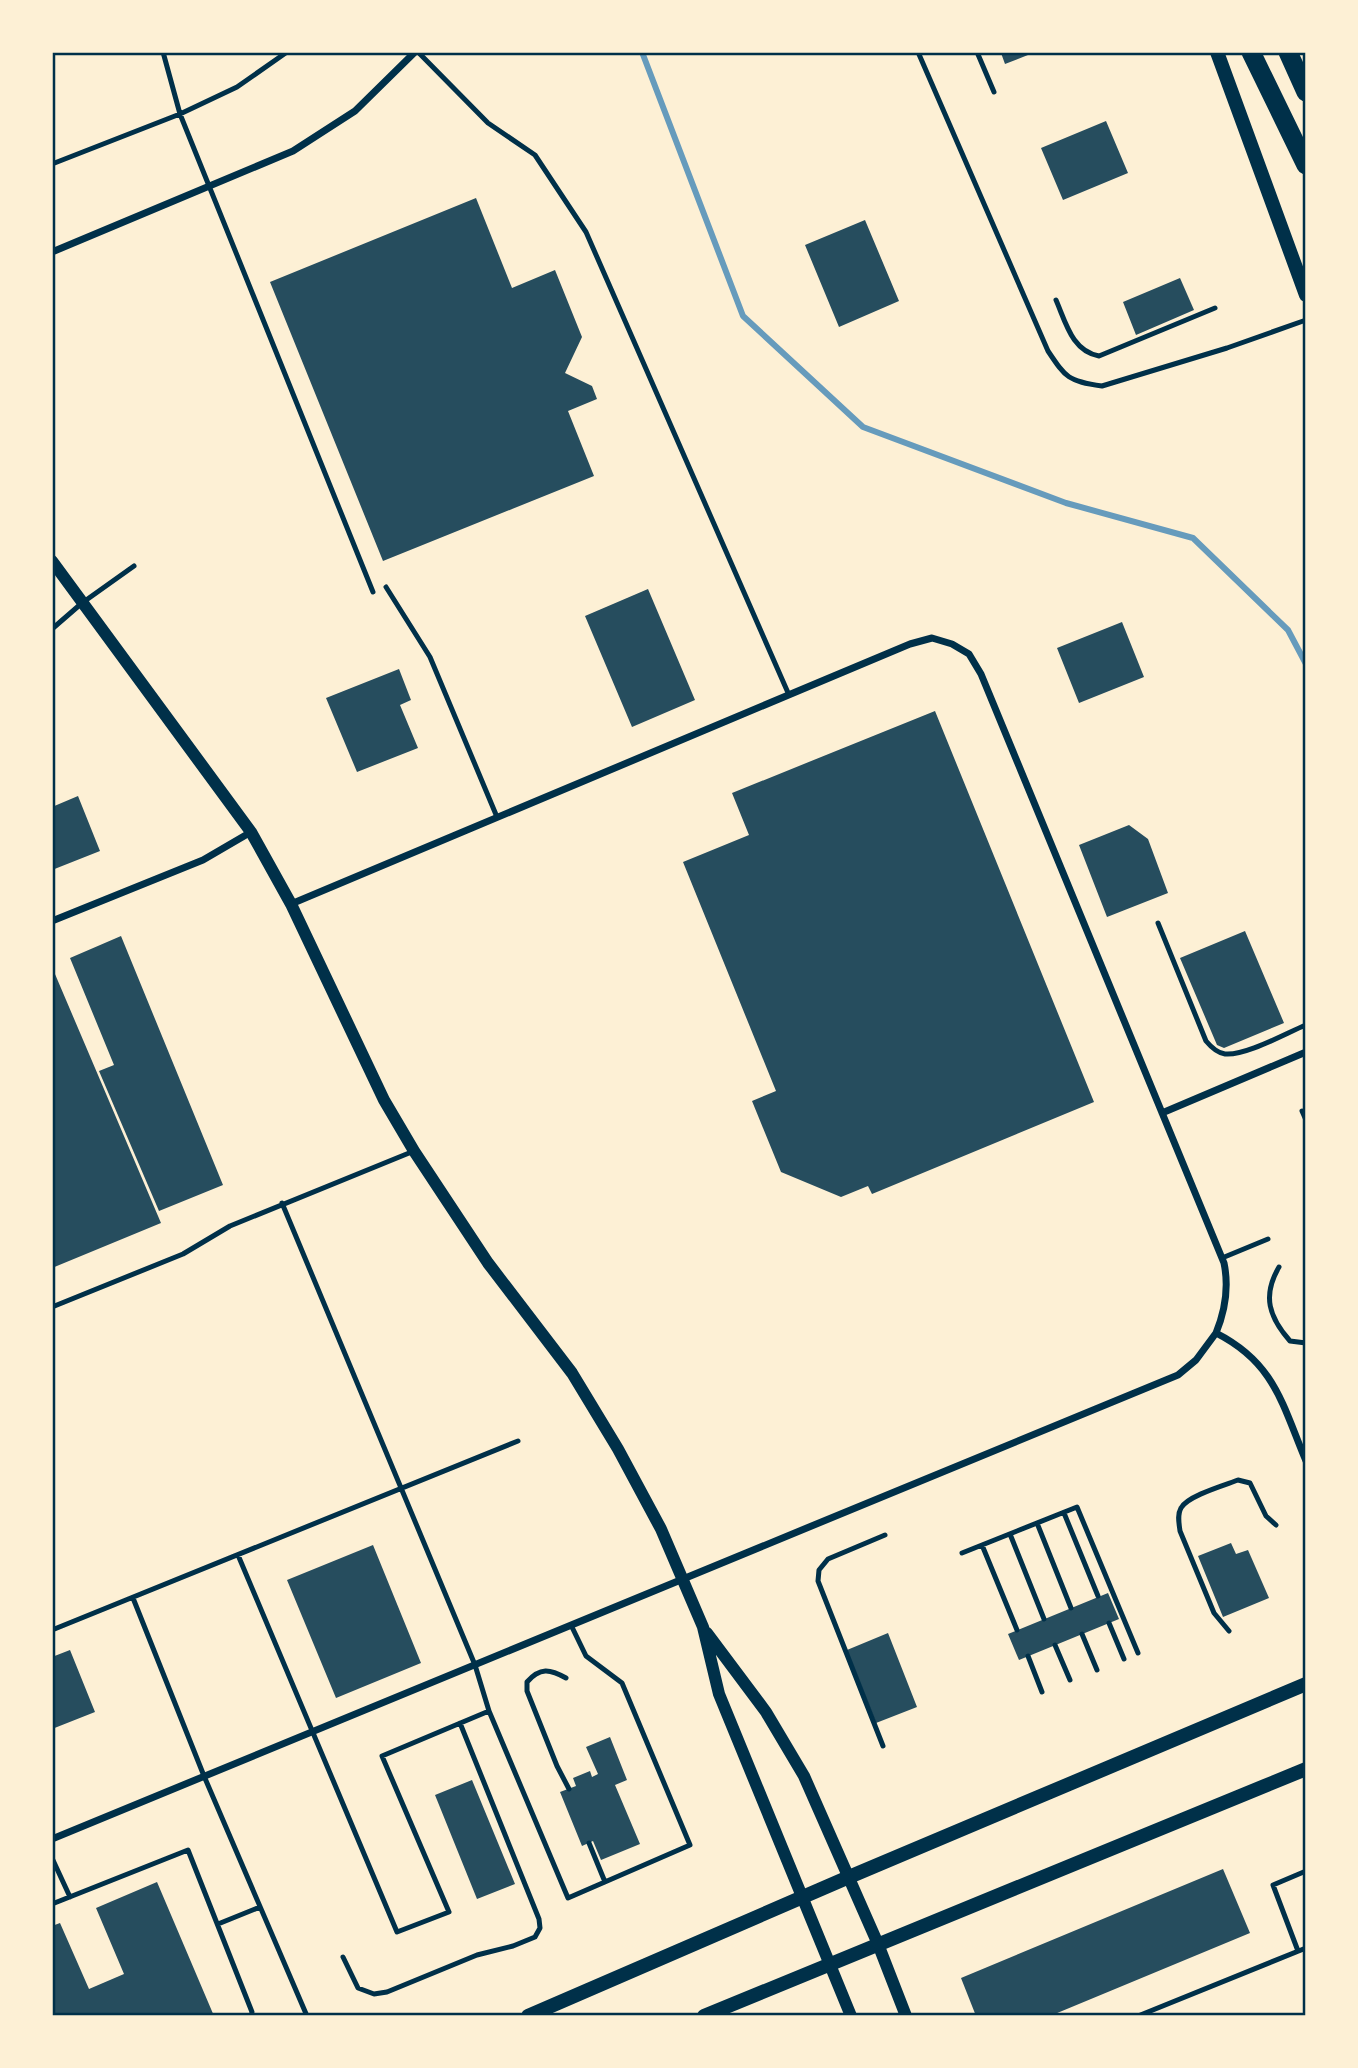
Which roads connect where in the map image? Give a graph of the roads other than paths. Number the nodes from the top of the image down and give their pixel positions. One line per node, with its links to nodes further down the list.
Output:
1 (163, 52): 11 (lane)
2 (287, 52): 11 (lane)
3 (417, 52): 14 (street); 26 (lane)
4 (918, 52): 19 (lane)
5 (977, 52): 9 (lane)
6 (1217, 52): 16 (main road)
7 (1251, 52): 13 (highway)
8 (1288, 52): 10 (highway)
9 (993, 92)
10 (1306, 92)
11 (180, 114): 12 (lane); 14 (lane)
12 (52, 164)
13 (1306, 164)
14 (208, 186): 15 (street); 23 (lane)
15 (52, 252)
16 (1306, 295)
17 (1056, 300): 18 (lane)
18 (1215, 308)
19 (1306, 320)
20 (52, 561): 24 (street)
21 (134, 566): 24 (lane)
22 (386, 587): 27 (lane)
23 (373, 592)
24 (82, 603): 25 (lane); 28 (street)
25 (52, 629)
26 (789, 695): 27 (street); 35 (street)
27 (497, 817): 29 (street)
28 (251, 832): 29 (street); 30 (street)
29 (291, 904): 37 (street)
30 (52, 921)
31 (1158, 923): 32 (lane)
32 (1306, 1025)
33 (1306, 1052): 35 (street)
34 (1302, 1111): 36 (lane)
35 (1162, 1113): 40 (street)
36 (1306, 1120)
37 (414, 1151): 38 (lane); 56 (street)
38 (282, 1203): 42 (lane); 47 (lane)
39 (1268, 1239): 40 (lane)
40 (1222, 1258): 43 (street)
41 (1279, 1267): 44 (lane)
42 (52, 1307)
43 (1216, 1333): 46 (street); 56 (street)
44 (1306, 1343)
45 (518, 1441): 47 (lane)
46 (1306, 1461)
47 (402, 1488): 55 (lane); 72 (lane)
48 (1063, 1513): 49 (lane); 57 (lane); 69 (lane)
49 (1037, 1523): 51 (lane); 59 (lane)
50 (1276, 1525): 66 (lane)
51 (1010, 1534): 53 (lane); 60 (lane)
52 (885, 1535): 81 (lane)
53 (982, 1545): 54 (lane); 65 (lane)
54 (962, 1553)
55 (238, 1555): 58 (lane); 80 (lane)
56 (682, 1579): 62 (street); 63 (street)
57 (1098, 1596)
58 (132, 1598): 64 (lane); 83 (lane)
59 (1071, 1608)
60 (1044, 1619)
61 (1109, 1623): 71 (lane)
62 (572, 1625): 72 (street); 90 (lane)
63 (702, 1627): 89 (street); 92 (street)
64 (52, 1630)
65 (1017, 1630)
66 (1229, 1631)
67 (1082, 1634): 73 (lane)
68 (1055, 1645): 75 (lane)
69 (1138, 1653)
70 (1028, 1656): 77 (lane)
71 (1124, 1659)
72 (475, 1665): 78 (lane); 80 (street)
73 (1097, 1670)
74 (566, 1678): 84 (lane)
75 (1070, 1680)
76 (1306, 1684): 89 (main road)
77 (1042, 1692)
78 (489, 1711): 79 (lane); 90 (lane)
79 (460, 1723): 80 (lane); 99 (lane)
80 (314, 1731): 83 (street)
81 (883, 1746)
82 (1306, 1769): 96 (main road)
83 (204, 1776): 85 (street); 94 (lane)
84 (569, 1789)
85 (52, 1839)
86 (589, 1843): 90 (lane)
87 (52, 1858): 91 (lane)
88 (1306, 1871): 98 (lane)
89 (849, 1877): 92 (main road); 96 (street)
90 (605, 1882)
91 (70, 1897): 93 (lane); 95 (lane)
92 (802, 1897): 100 (street); 103 (main road)
93 (52, 1904)
94 (260, 1907): 95 (lane); 102 (lane)
95 (218, 1924): 101 (lane)
96 (878, 1944): 100 (main road); 106 (street)
97 (1306, 1948): 98 (lane)
98 (1298, 1951): 107 (lane)
99 (343, 1957)
100 (829, 1964): 104 (main road); 105 (street)
101 (251, 2015)
102 (307, 2015)
103 (528, 2015)
104 (704, 2015)
105 (851, 2015)
106 (906, 2015)
107 (1138, 2015)

